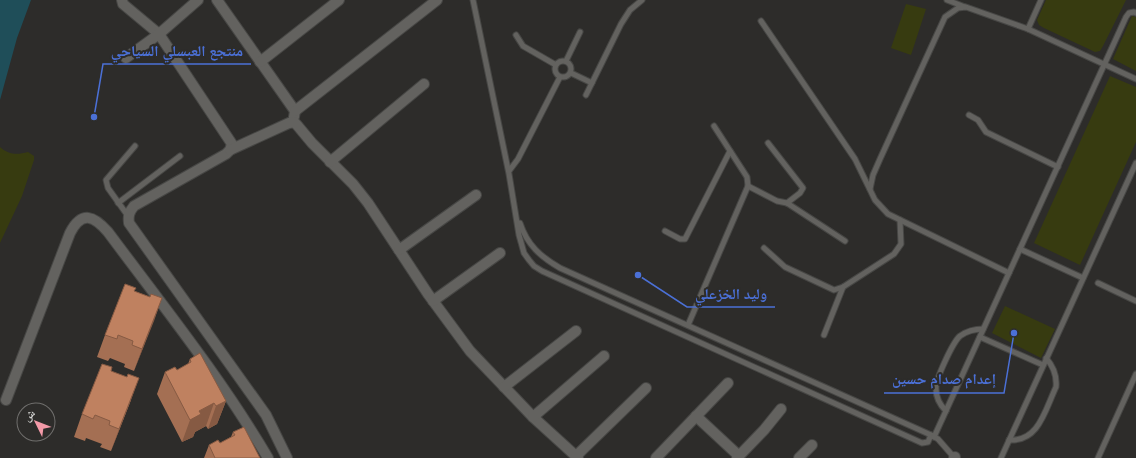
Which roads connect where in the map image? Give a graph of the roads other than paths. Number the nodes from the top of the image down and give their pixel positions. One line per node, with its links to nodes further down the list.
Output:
1 (122, 0): 15 (street)
2 (198, 0): 15 (street)
3 (216, 0): 19 (street)
4 (339, 0): 19 (street)
5 (437, 0): 28 (street)
6 (473, 0): 40 (lane)
7 (642, 0): 25 (lane)
8 (947, 0): 10 (lane)
9 (1041, 0): 13 (lane)
10 (966, 7): 13 (lane); 42 (lane)
11 (1136, 13): 20 (lane)
12 (761, 21): 42 (lane)
13 (1028, 29): 20 (lane)
14 (580, 32): 18 (lane)
15 (159, 34): 17 (street); 34 (street)
16 (516, 35): 21 (lane)
17 (126, 58)
18 (566, 61): 21 (lane); 22 (lane)
19 (260, 62): 28 (street)
20 (1104, 64): 24 (lane); 39 (lane)
21 (556, 65): 23 (lane)
22 (571, 73): 23 (lane); 25 (lane)
23 (560, 77): 40 (lane)
24 (1136, 79)
25 (592, 83): 27 (lane)
26 (424, 84): 37 (street)
27 (586, 95)
28 (295, 111): 30 (street)
29 (969, 115): 39 (lane)
30 (294, 122): 34 (street); 37 (street)
31 (714, 126): 35 (lane)
32 (768, 144): 45 (lane)
33 (135, 146): 44 (lane)
34 (230, 150): 47 (street)
35 (730, 151): 41 (lane); 49 (lane)
36 (180, 156): 44 (lane)
37 (330, 162): 53 (street)
38 (1136, 163): 56 (lane)
39 (1058, 167): 52 (lane)
40 (509, 171): 46 (lane)
41 (748, 186): 45 (lane); 61 (lane)
42 (870, 189): 48 (lane)
43 (476, 195): 53 (street)
44 (118, 203): 47 (lane)
45 (787, 203): 50 (lane)
46 (516, 211): 61 (lane); 78 (lane)
47 (128, 217): 84 (street)
48 (900, 220): 55 (lane); 58 (lane)
49 (665, 231)
50 (845, 241)
51 (764, 248): 58 (lane)
52 (1020, 248): 55 (lane); 56 (lane)
53 (399, 250): 59 (street)
54 (500, 253): 59 (street)
55 (1009, 273): 62 (lane)
56 (1083, 278): 67 (lane)
57 (1098, 283): 60 (lane)
58 (843, 287): 64 (lane)
59 (433, 301): 71 (street)
60 (1136, 301)
61 (688, 325): 78 (lane)
62 (984, 329): 65 (lane); 75 (lane)
63 (576, 331): 71 (street)
64 (824, 335)
65 (980, 337): 68 (lane); 75 (lane)
66 (604, 356): 77 (street)
67 (1046, 358): 68 (lane); 79 (lane)
68 (1043, 365): 79 (lane)
69 (1136, 374): 89 (lane)
70 (728, 383): 76 (street)
71 (504, 387): 77 (street)
72 (646, 388): 81 (street)
73 (6, 400): 83 (street)
74 (781, 408): 82 (street)
75 (946, 411): 78 (lane)
76 (696, 416): 82 (street); 85 (street)
77 (533, 417): 81 (street)
78 (933, 436): 87 (lane)
79 (1009, 440): 88 (lane)
80 (812, 445): 86 (street)
81 (577, 457)
82 (738, 457)
83 (268, 458)
84 (288, 458)
85 (656, 458)
86 (799, 458)
87 (955, 458)
88 (1001, 458)
89 (1098, 458)

